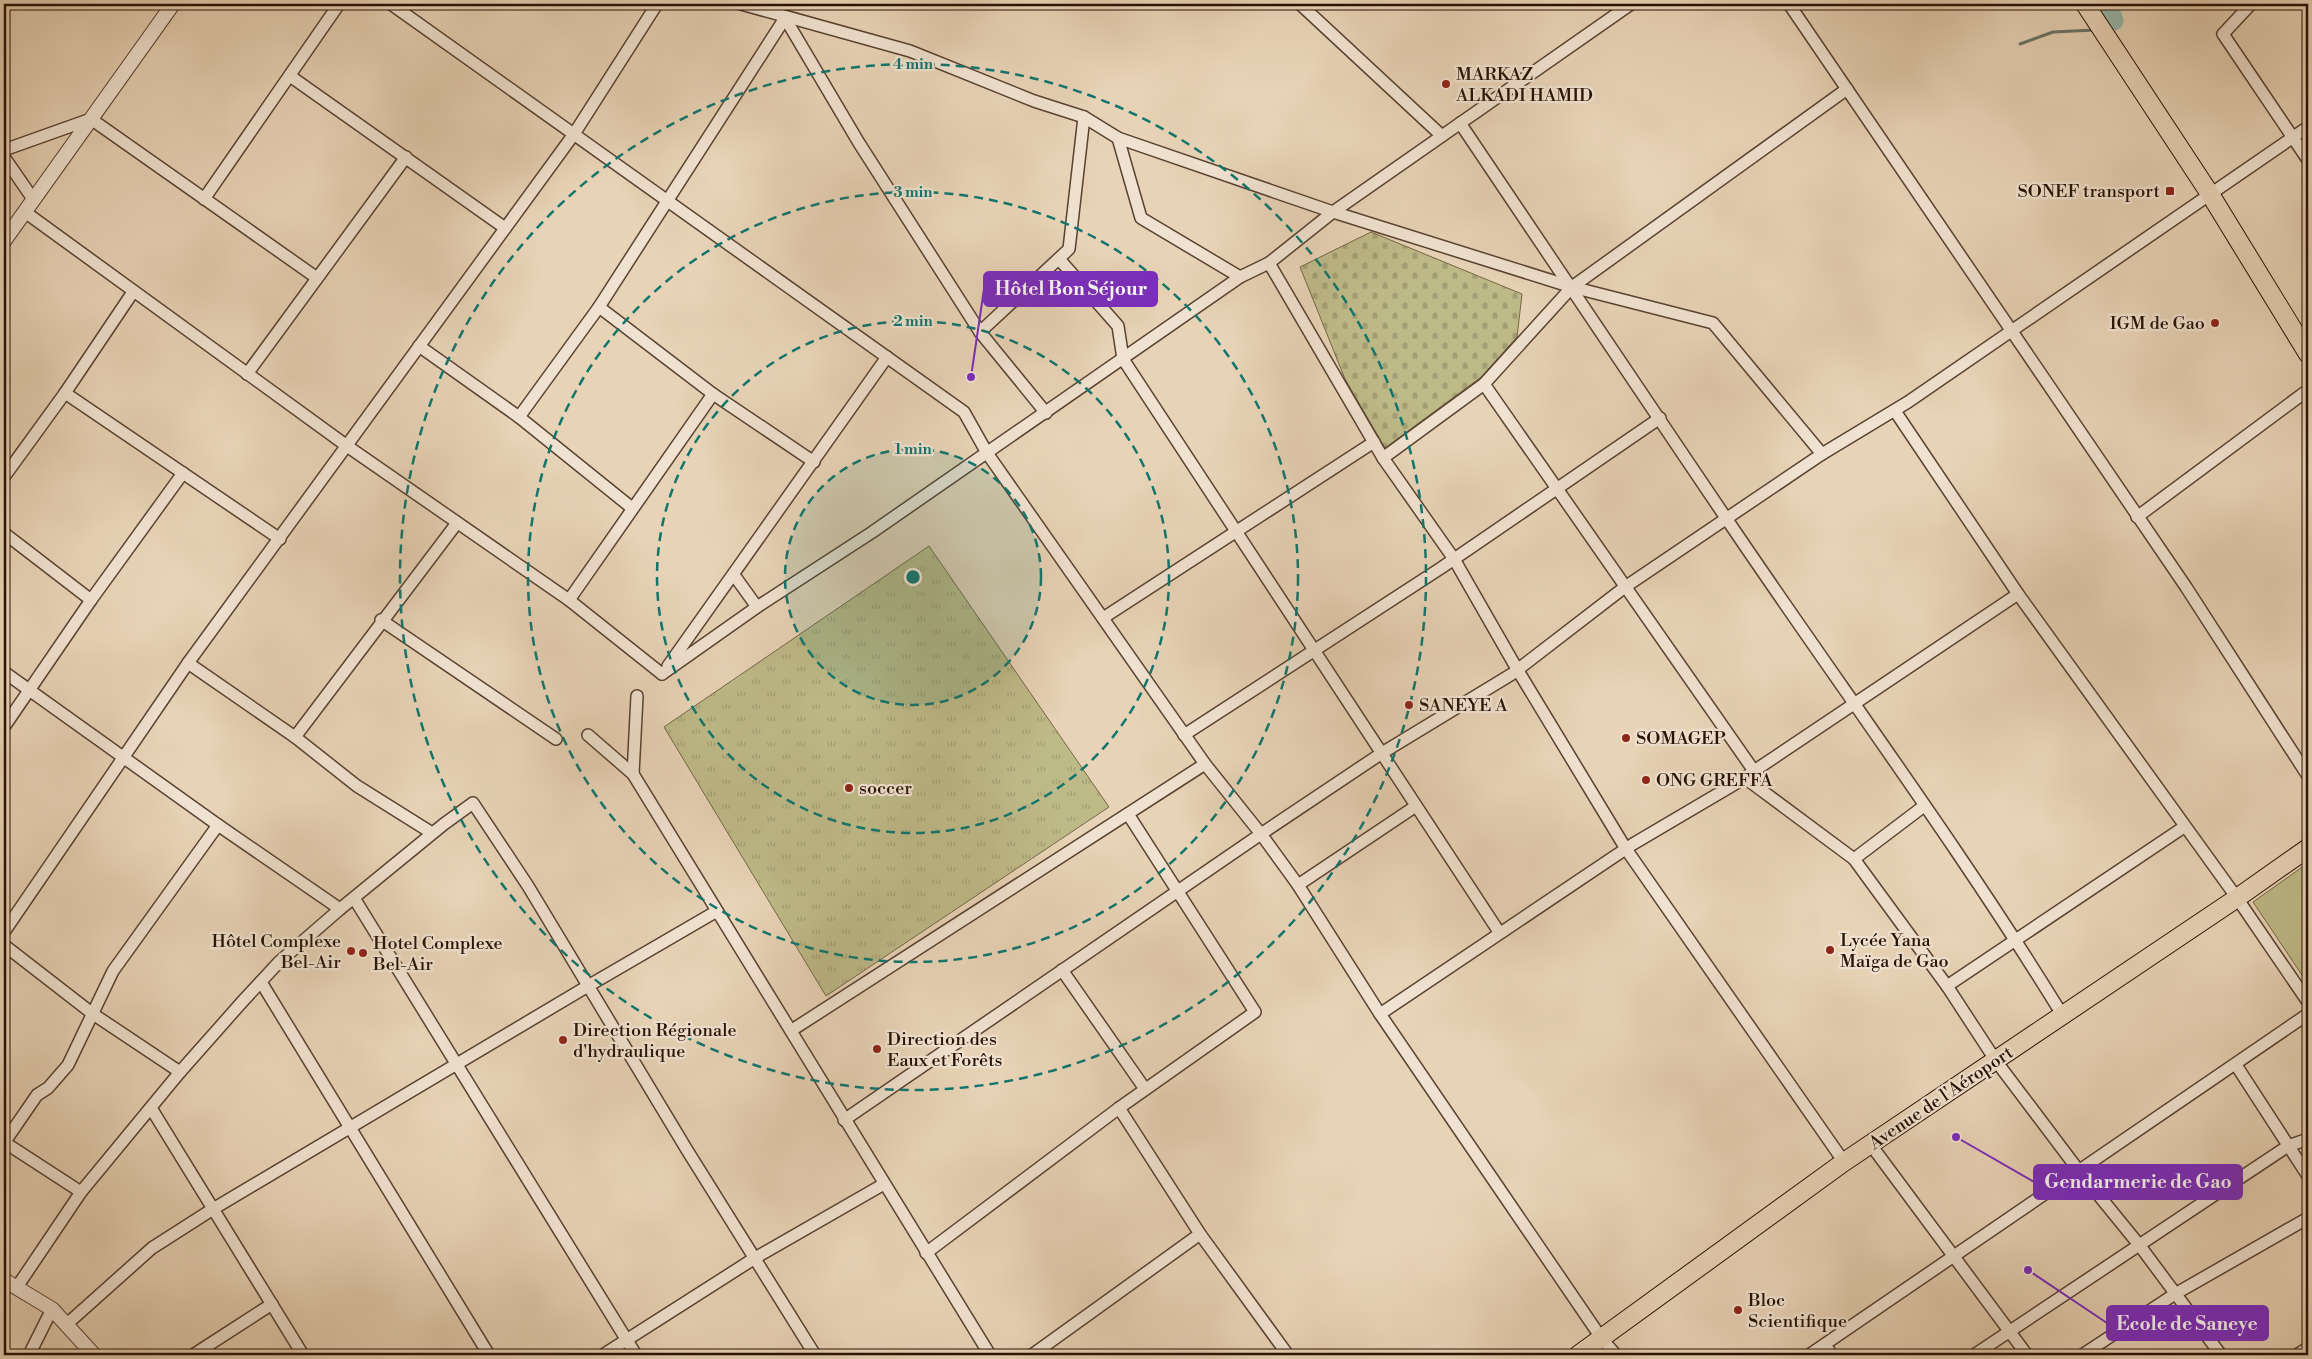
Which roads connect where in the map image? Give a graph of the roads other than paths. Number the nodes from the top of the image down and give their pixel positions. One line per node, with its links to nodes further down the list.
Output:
1 (173, 4): 15 (street)
2 (340, 4): 12 (street)
3 (391, 4): 18 (street)
4 (656, 4): 18 (street)
5 (741, 4): 11 (street)
6 (1300, 4): 19 (street)
7 (1631, 4): 16 (street)
8 (1789, 4): 13 (street)
9 (2085, 4): 26 (main road)
10 (2251, 4): 20 (street)
11 (785, 18): 14 (street); 29 (street); 41 (street)
12 (290, 76): 24 (street); 27 (street)
13 (1847, 89): 38 (street); 42 (street)
14 (1084, 117): 21 (street); 34 (street)
15 (91, 119): 22 (street); 27 (street); 28 (street)
16 (1460, 123): 19 (street); 38 (street)
17 (2308, 127): 20 (street)
18 (574, 134): 29 (street); 32 (street)
19 (1442, 136): 31 (street)
20 (2293, 137): 25 (street); 26 (street)
21 (1118, 138): 31 (street); 36 (street)
22 (4, 150)
23 (4, 157): 28 (street)
24 (406, 157): 32 (street); 37 (street)
25 (2308, 160)
26 (2210, 194): 42 (street); 44 (main road)
27 (204, 199): 37 (street)
28 (33, 200): 30 (street)
29 (668, 201): 40 (street); 45 (street)
30 (24, 212): 33 (street); 39 (street)
31 (1333, 212): 35 (street); 38 (street)
32 (505, 228): 43 (street)
33 (4, 241)
34 (1059, 259): 41 (street); 46 (street)
35 (1269, 263): 36 (street); 56 (street)
36 (1240, 277): 46 (street)
37 (317, 278): 47 (street)
38 (1572, 287): 48 (street); 55 (street); 59 (street)
39 (133, 292): 47 (street); 50 (street)
40 (599, 308): 51 (street); 54 (street)
41 (980, 332): 53 (street)
42 (2012, 332): 52 (street); 66 (street)
43 (419, 346): 54 (street); 57 (street)
44 (2308, 354)
45 (887, 357): 58 (street); 61 (street)
46 (1123, 359): 53 (street); 69 (street)
47 (246, 374): 57 (street)
48 (1484, 384): 60 (street); 64 (street)
49 (2308, 390): 66 (street)
50 (65, 393): 62 (street); 63 (street)
51 (713, 394): 61 (street); 65 (street)
52 (1895, 411): 59 (street); 75 (street)
53 (1046, 413): 58 (street)
54 (519, 416): 65 (street)
55 (1660, 418): 64 (street); 67 (street)
56 (1374, 442): 60 (street); 69 (street)
57 (347, 446): 68 (street); 71 (street)
58 (987, 453): 78 (street); 79 (street)
59 (1822, 454): 67 (street)
60 (1383, 458): 72 (street)
61 (814, 462): 73 (street)
62 (183, 473): 71 (street); 76 (street)
63 (4, 477)
64 (1556, 488): 72 (street); 74 (street)
65 (632, 508): 77 (street)
66 (2137, 517): 99 (street)
67 (1726, 519): 74 (street); 88 (street)
68 (457, 523): 77 (street); 80 (street)
69 (1235, 530): 79 (street); 81 (street)
70 (4, 533): 76 (street)
71 (280, 539): 82 (street)
72 (1454, 559): 81 (street); 83 (street)
73 (734, 575): 78 (street); 85 (street)
74 (1625, 587): 83 (street); 98 (street)
75 (2018, 594): 88 (street); 104 (street)
76 (91, 600): 86 (street)
77 (569, 600): 85 (street)
78 (757, 607): 85 (street)
79 (1103, 618): 91 (street)
80 (381, 620): 92 (street); 93 (street)
81 (1314, 650): 91 (street); 94 (street)
82 (188, 663): 92 (street); 95 (street)
83 (1517, 669): 94 (street); 108 (street)
84 (4, 672): 86 (street)
85 (662, 674)
86 (30, 691): 89 (street); 95 (street)
87 (637, 696): 97 (street)
88 (1855, 704): 98 (street); 101 (street)
89 (4, 727)
90 (588, 735): 97 (street)
91 (1184, 735): 96 (street)
92 (295, 737): 105 (street)
93 (556, 739)
94 (1382, 753): 100 (street); 106 (street)
95 (124, 758): 103 (street); 116 (street)
96 (1205, 764): 102 (street); 106 (street)
97 (633, 774): 115 (street)
98 (1749, 775): 108 (street); 109 (street)
99 (2308, 776)
100 (1416, 806): 110 (street); 117 (street)
101 (1924, 806): 109 (street); 118 (street)
102 (1128, 814): 111 (street); 129 (street)
103 (218, 826): 114 (street); 125 (street)
104 (2184, 827): 113 (street); 118 (street)
105 (432, 833): 112 (street); 122 (street)
106 (1261, 834): 110 (street); 111 (street)
107 (2308, 848): 113 (main road, Avenue de l'Aéroport)
108 (1626, 849): 117 (street); 143 (street)
109 (1854, 859): 123 (street)
110 (1298, 885): 126 (street)
111 (1177, 890): 120 (street); 134 (street)
112 (354, 898): 114 (street); 131 (street)
113 (2237, 898): 124 (street); 128 (main road, Avenue de l'Aéroport)
114 (340, 909): 121 (street)
115 (717, 911): 122 (street); 129 (street)
116 (4, 932)
117 (1499, 932): 126 (street)
118 (2016, 940): 123 (street); 128 (street)
119 (4, 945): 125 (street)
120 (1062, 970): 134 (street); 137 (street)
121 (261, 982): 133 (street); 138 (street)
122 (588, 986): 131 (street); 154 (street)
123 (1947, 986): 130 (street)
124 (2308, 1002)
125 (93, 1014): 133 (street); 140 (street)
126 (1380, 1014): 162 (street)
127 (2308, 1014): 132 (street)
128 (2063, 1016): 130 (main road, Avenue de l'Aéroport)
129 (792, 1030): 137 (street)
130 (1996, 1061): 141 (main road, Avenue de l'Aéroport); 144 (street)
131 (455, 1065): 138 (street); 163 (street)
132 (2236, 1065): 142 (street); 144 (street)
133 (180, 1072): 135 (street)
134 (1145, 1089): 136 (street)
135 (151, 1108): 147 (street); 148 (street)
136 (1119, 1108): 150 (street); 152 (street)
137 (844, 1120): 146 (street)
138 (350, 1128): 148 (street); 170 (street)
139 (2308, 1139): 142 (street)
140 (4, 1143): 147 (street)
141 (1871, 1145): 143 (main road, Avenue de l'Aéroport); 153 (street)
142 (2288, 1146): 145 (street); 151 (street)
143 (1844, 1162): 162 (main road, Avenue de l'Aéroport)
144 (2079, 1171): 151 (street); 153 (street)
145 (2308, 1176)
146 (884, 1184): 152 (street); 154 (street)
147 (81, 1192): 156 (street)
148 (213, 1209): 158 (street); 160 (street)
149 (2308, 1218): 157 (street)
150 (1200, 1234): 175 (street); 176 (street)
151 (2140, 1246): 157 (street); 161 (street)
152 (926, 1253): 174 (street)
153 (1953, 1256): 161 (street); 164 (street)
154 (755, 1258): 163 (street); 173 (street)
155 (4, 1280): 156 (street)
156 (17, 1287): 159 (street)
157 (2175, 1294): 183 (street); 184 (street)
158 (272, 1304): 168 (street); 169 (street)
159 (52, 1309): 160 (street); 166 (street)
160 (67, 1324): 167 (street)
161 (2009, 1332): 181 (street); 182 (street)
162 (1602, 1339): 177 (main road, Avenue de l'Aéroport); 178 (street)
163 (628, 1340): 171 (street); 172 (street)
164 (1825, 1345): 179 (street); 180 (street)
165 (2308, 1348): 185 (street)
166 (29, 1355)
167 (94, 1355)
168 (192, 1355)
169 (303, 1355)
170 (489, 1355)
171 (603, 1355)
172 (636, 1355)
173 (816, 1355)
174 (990, 1355)
175 (1032, 1355)
176 (1288, 1355)
177 (1578, 1355)
178 (1616, 1355)
179 (1809, 1355)
180 (1832, 1355)
181 (1974, 1355)
182 (2027, 1355)
183 (2082, 1355)
184 (2221, 1355)
185 (2297, 1355)

